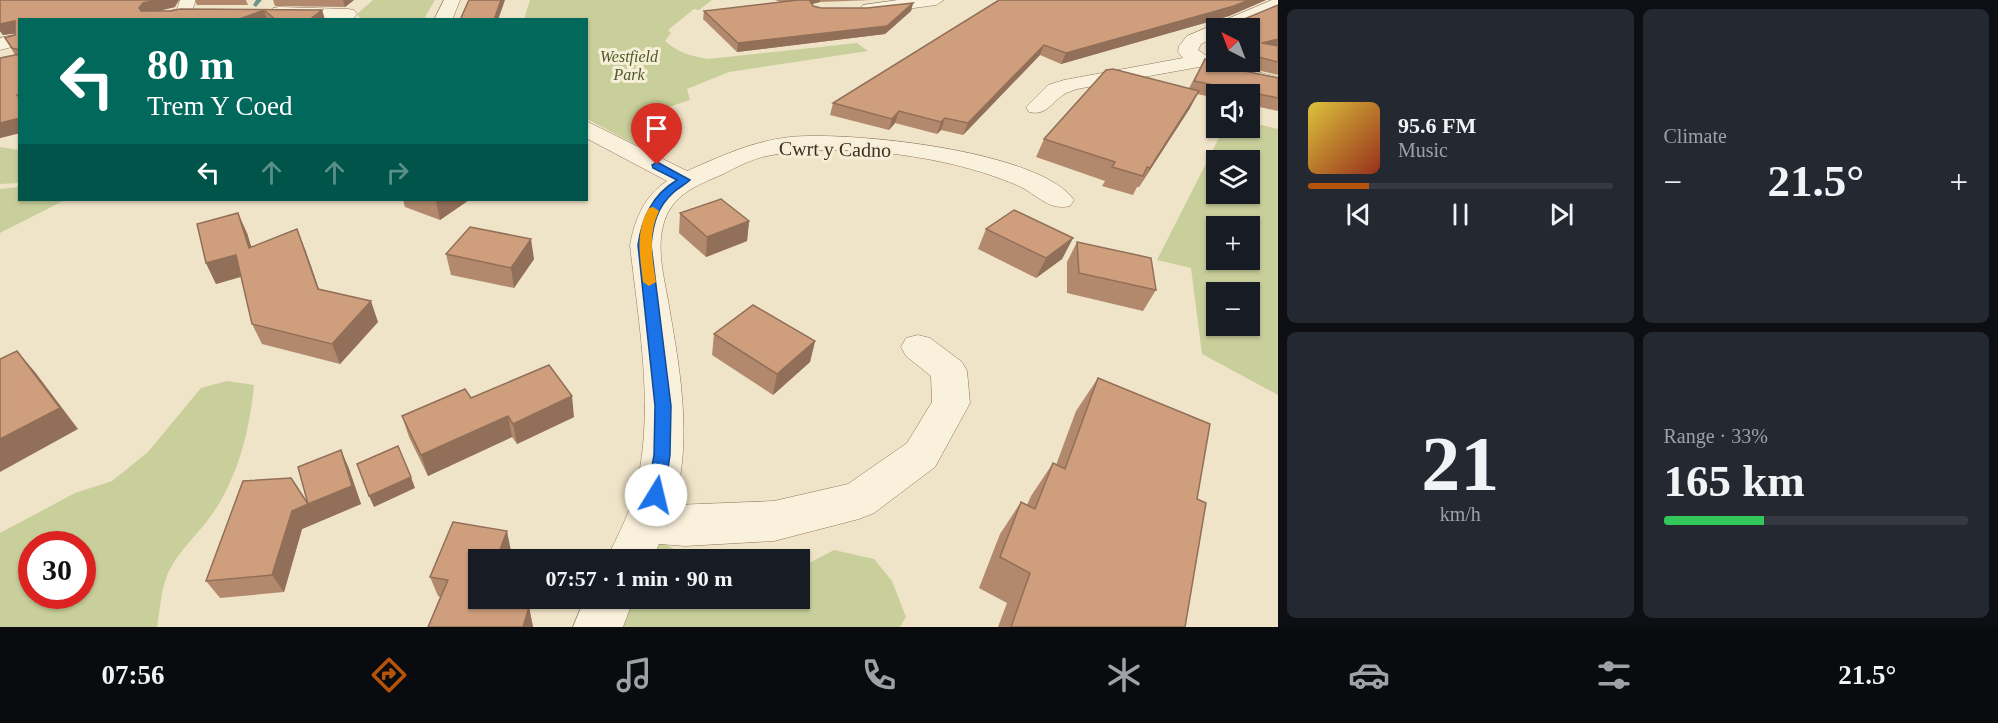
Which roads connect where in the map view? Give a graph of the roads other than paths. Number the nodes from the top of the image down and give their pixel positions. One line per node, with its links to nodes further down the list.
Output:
1 (366, 0): 9 (street)
2 (452, 0): 11 (street)
3 (936, 0): 7 (street)
4 (1278, 4): 12 (street)
5 (186, 6): 6 (street); 10 (street)
6 (207, 10)
7 (850, 10)
8 (260, 12): 9 (street)
9 (349, 17)
10 (159, 18)
11 (444, 18)
12 (1245, 18)
13 (1206, 36): 16 (street)
14 (18, 40): 15 (street)
15 (0, 44)
16 (1201, 61): 17 (street); 18 (street)
17 (1278, 83)
18 (1037, 107)
19 (588, 129): 20 (street)
20 (685, 180): 21 (street, Cwrt y Cadno); 23 (street, Cwrt y Cadno)
21 (1060, 200)
22 (918, 347): 23 (street)
23 (646, 523): 24 (street, Cwrt y Cadno)
24 (634, 549)
25 (605, 609): 26 (street)
26 (598, 627)

